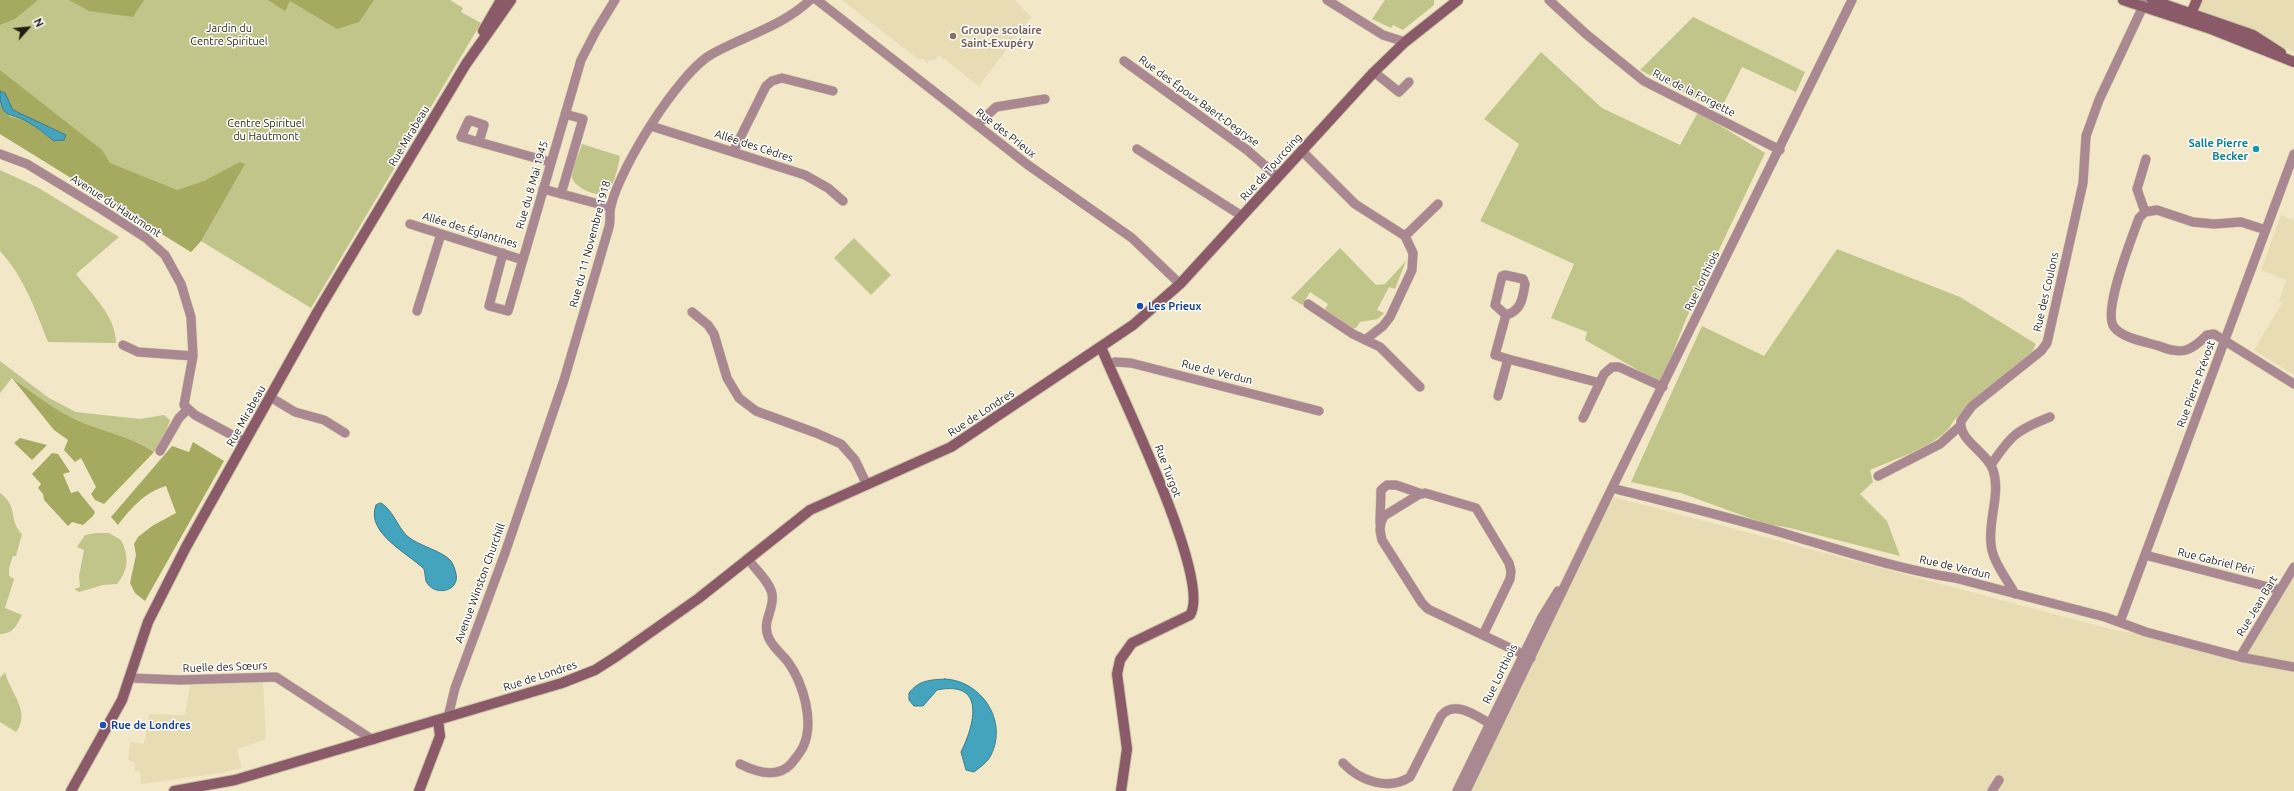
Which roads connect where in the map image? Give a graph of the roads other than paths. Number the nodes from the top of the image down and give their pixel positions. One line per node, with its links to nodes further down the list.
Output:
1 (508, 0): 64 (main road, Rue Mirabeau)
2 (614, 0): 21 (street, Rue du 8 Mai 1945)
3 (810, 0): 23 (street, Rue du 11 Novembre 1918)
4 (817, 0): 22 (street, Rue des Prieux)
5 (1327, 0): 14 (street)
6 (1458, 0): 14 (main road, Rue de Tourcoing)
7 (1549, 0): 26 (street, Rue de la Forgette)
8 (1852, 0): 26 (street, Rue Lorthiois)
9 (2123, 0): 12 (main road)
10 (2152, 0): 13 (main road)
11 (2197, 0): 13 (main road)
12 (2145, 3): 13 (main road); 69 (street, Rue des Coulons)
13 (2190, 16): 16 (main road)
14 (1404, 42): 17 (main road, Rue de Tourcoing)
15 (1124, 61): 33 (street, Rue des Époux Baert-Degryse)
16 (2294, 62)
17 (1374, 72): 18 (street); 27 (main road, Rue de Tourcoing)
18 (1409, 82)
19 (833, 91): 28 (street)
20 (1045, 99): 22 (street)
21 (564, 114): 32 (street, Rue du 8 Mai 1945); 35 (street)
22 (977, 125): 47 (street, Rue des Prieux)
23 (651, 126): 28 (street, Allée des Cèdres); 38 (street, Rue du 11 Novembre 1918)
24 (479, 142): 32 (street)
25 (1137, 149): 40 (street)
26 (1780, 150): 62 (street, Rue Lorthiois)
27 (1302, 151): 33 (main road, Rue de Tourcoing); 44 (street)
28 (733, 152): 36 (street, Allée des Cèdres)
29 (0, 154): 56 (street, Avenue du Hautmont)
30 (2294, 154): 42 (street, Rue Pierre Prévost)
31 (2146, 159): 39 (street)
32 (550, 162): 34 (street, Rue du 8 Mai 1945)
33 (1278, 177): 40 (main road, Rue de Tourcoing)
34 (543, 189): 35 (street); 46 (street, Rue du 8 Mai 1945)
35 (561, 194): 38 (street)
36 (843, 201)
37 (1438, 204): 44 (street)
38 (610, 207): 73 (street, Rue du 11 Novembre 1918)
39 (2145, 212): 42 (street); 53 (street)
40 (1242, 216): 47 (main road, Rue de Tourcoing)
41 (410, 224): 43 (street, Allée des Églantines)
42 (2266, 230): 53 (street, Rue Pierre Prévost)
43 (441, 234): 45 (street, Allée des Églantines); 49 (street)
44 (1405, 236): 52 (street)
45 (503, 253): 46 (street, Allée des Églantines); 46 (street, Rue du 8 Mai 1945)
46 (523, 260)
47 (1180, 284): 55 (main road, Rue de Tourcoing)
48 (1308, 304): 52 (street)
49 (417, 311)
50 (692, 312): 76 (street)
51 (1506, 315): 57 (street)
52 (1365, 340): 61 (street)
53 (2224, 340): 60 (street); 80 (street, Rue Pierre Prévost)
54 (123, 345): 56 (street)
55 (1101, 347): 58 (main road, Rue Turgot); 76 (main road, Rue de Londres)
56 (193, 356): 65 (street, Avenue du Hautmont)
57 (1508, 359): 59 (street); 63 (street)
58 (1108, 364): 66 (street, Rue de Verdun); 101 (main road, Rue Turgot)
59 (1596, 382): 62 (street); 68 (street)
60 (2294, 384)
61 (1420, 387)
62 (1663, 387): 77 (street, Rue Lorthiois)
63 (1498, 396)
64 (270, 397): 70 (street); 71 (main road, Rue Mirabeau)
65 (187, 410): 71 (street); 72 (street)
66 (1320, 411)
67 (2050, 417): 74 (street)
68 (1582, 418)
69 (1960, 426): 74 (street); 75 (street, Rue des Coulons)
70 (345, 433)
71 (245, 442): 90 (main road, Rue Mirabeau)
72 (160, 451)
73 (536, 458): 91 (street, Avenue Winston Churchill)
74 (1991, 464): 84 (street)
75 (1878, 476)
76 (867, 484): 81 (main road, Rue de Londres)
77 (1612, 488): 84 (street, Rue de Verdun); 87 (street, Rue Lorthiois)
78 (1422, 494): 79 (street); 79 (street); 86 (street)
79 (1380, 526): 86 (street)
80 (2145, 555): 83 (street, Rue Gabriel Péri); 85 (street, Rue Pierre Prévost)
81 (748, 559): 91 (main road, Rue de Londres); 95 (street)
82 (2294, 567): 83 (street, Rue Jean Bart)
83 (2280, 590): 88 (street, Rue Jean Bart)
84 (2015, 594): 85 (street, Rue de Verdun)
85 (2120, 622): 88 (street, Rue de Verdun)
86 (1483, 634): 87 (street)
87 (1527, 656): 92 (street, Rue Lorthiois)
88 (2240, 657): 89 (street, Rue de Verdun)
89 (2294, 668)
90 (130, 678): 93 (street, Ruelle des Sœurs); 98 (main road, Rue Mirabeau)
91 (443, 719): 93 (main road, Rue de Londres); 100 (main road)
92 (1493, 726): 94 (street); 102 (street, Rue Lorthiois); 103 (street, Rue Lorthiois)
93 (373, 740): 97 (main road, Rue de Londres)
94 (1343, 763)
95 (740, 764)
96 (1999, 780): 104 (street)
97 (219, 787): 99 (main road, Rue de Londres)
98 (71, 791)
99 (174, 791)
100 (420, 791)
101 (1122, 791)
102 (1457, 791)
103 (1466, 791)
104 (1992, 791)

